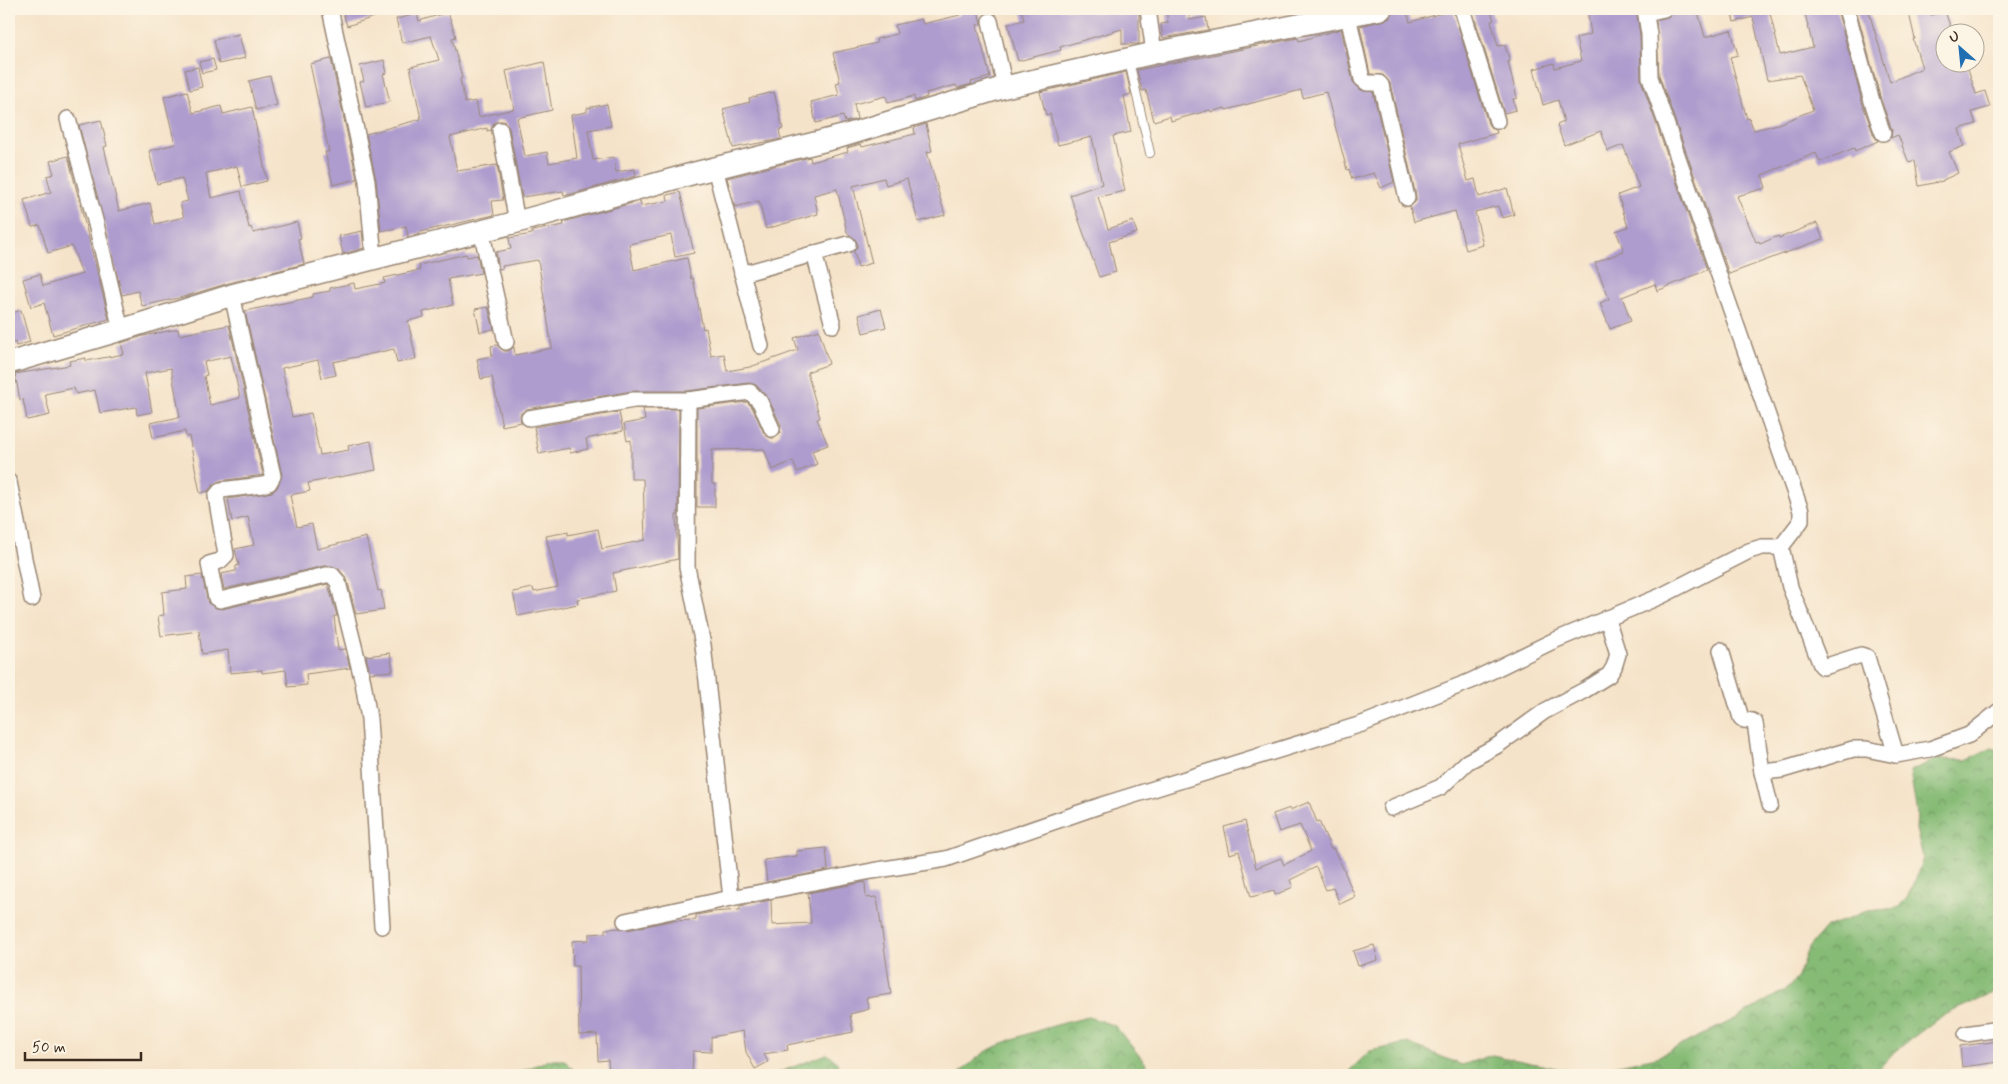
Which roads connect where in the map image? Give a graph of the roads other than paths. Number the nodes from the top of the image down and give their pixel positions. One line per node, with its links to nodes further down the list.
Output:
1 (330, 9): 24 (street)
2 (1148, 9): 10 (street)
3 (1381, 9): 8 (street)
4 (1462, 9): 14 (street)
5 (1664, 9): 7 (street)
6 (1846, 9): 16 (street)
7 (1646, 11): 36 (street)
8 (1348, 16): 10 (street); 19 (street)
9 (990, 21): 12 (street)
10 (1154, 53): 11 (street)
11 (1129, 59): 12 (street); 17 (lane)
12 (1005, 87): 18 (street)
13 (68, 119): 28 (street)
14 (1497, 121)
15 (500, 130): 20 (street)
16 (1883, 133)
17 (1150, 153)
18 (715, 168): 20 (street); 25 (street)
19 (1407, 198)
20 (517, 222): 21 (street)
21 (481, 230): 24 (street); 29 (street)
22 (848, 244): 23 (street)
23 (814, 253): 25 (street); 27 (street)
24 (374, 258): 26 (street)
25 (742, 274): 30 (street)
26 (232, 295): 28 (street); 47 (street)
27 (834, 325)
28 (121, 330): 31 (street)
29 (506, 342)
30 (761, 346)
31 (9, 363)
32 (688, 400): 33 (street); 34 (street); 45 (street)
33 (529, 418)
34 (772, 429)
35 (9, 482): 37 (street)
36 (1781, 547): 38 (street); 41 (street)
37 (32, 598)
38 (1607, 618): 44 (street); 45 (street)
39 (1722, 650): 42 (street)
40 (1999, 711): 41 (street)
41 (1896, 755): 42 (street)
42 (1762, 772): 43 (street)
43 (1770, 805)
44 (1391, 808)
45 (731, 898): 46 (street)
46 (625, 922)
47 (382, 926)
48 (1999, 1029): 49 (street)
49 (1966, 1034)

